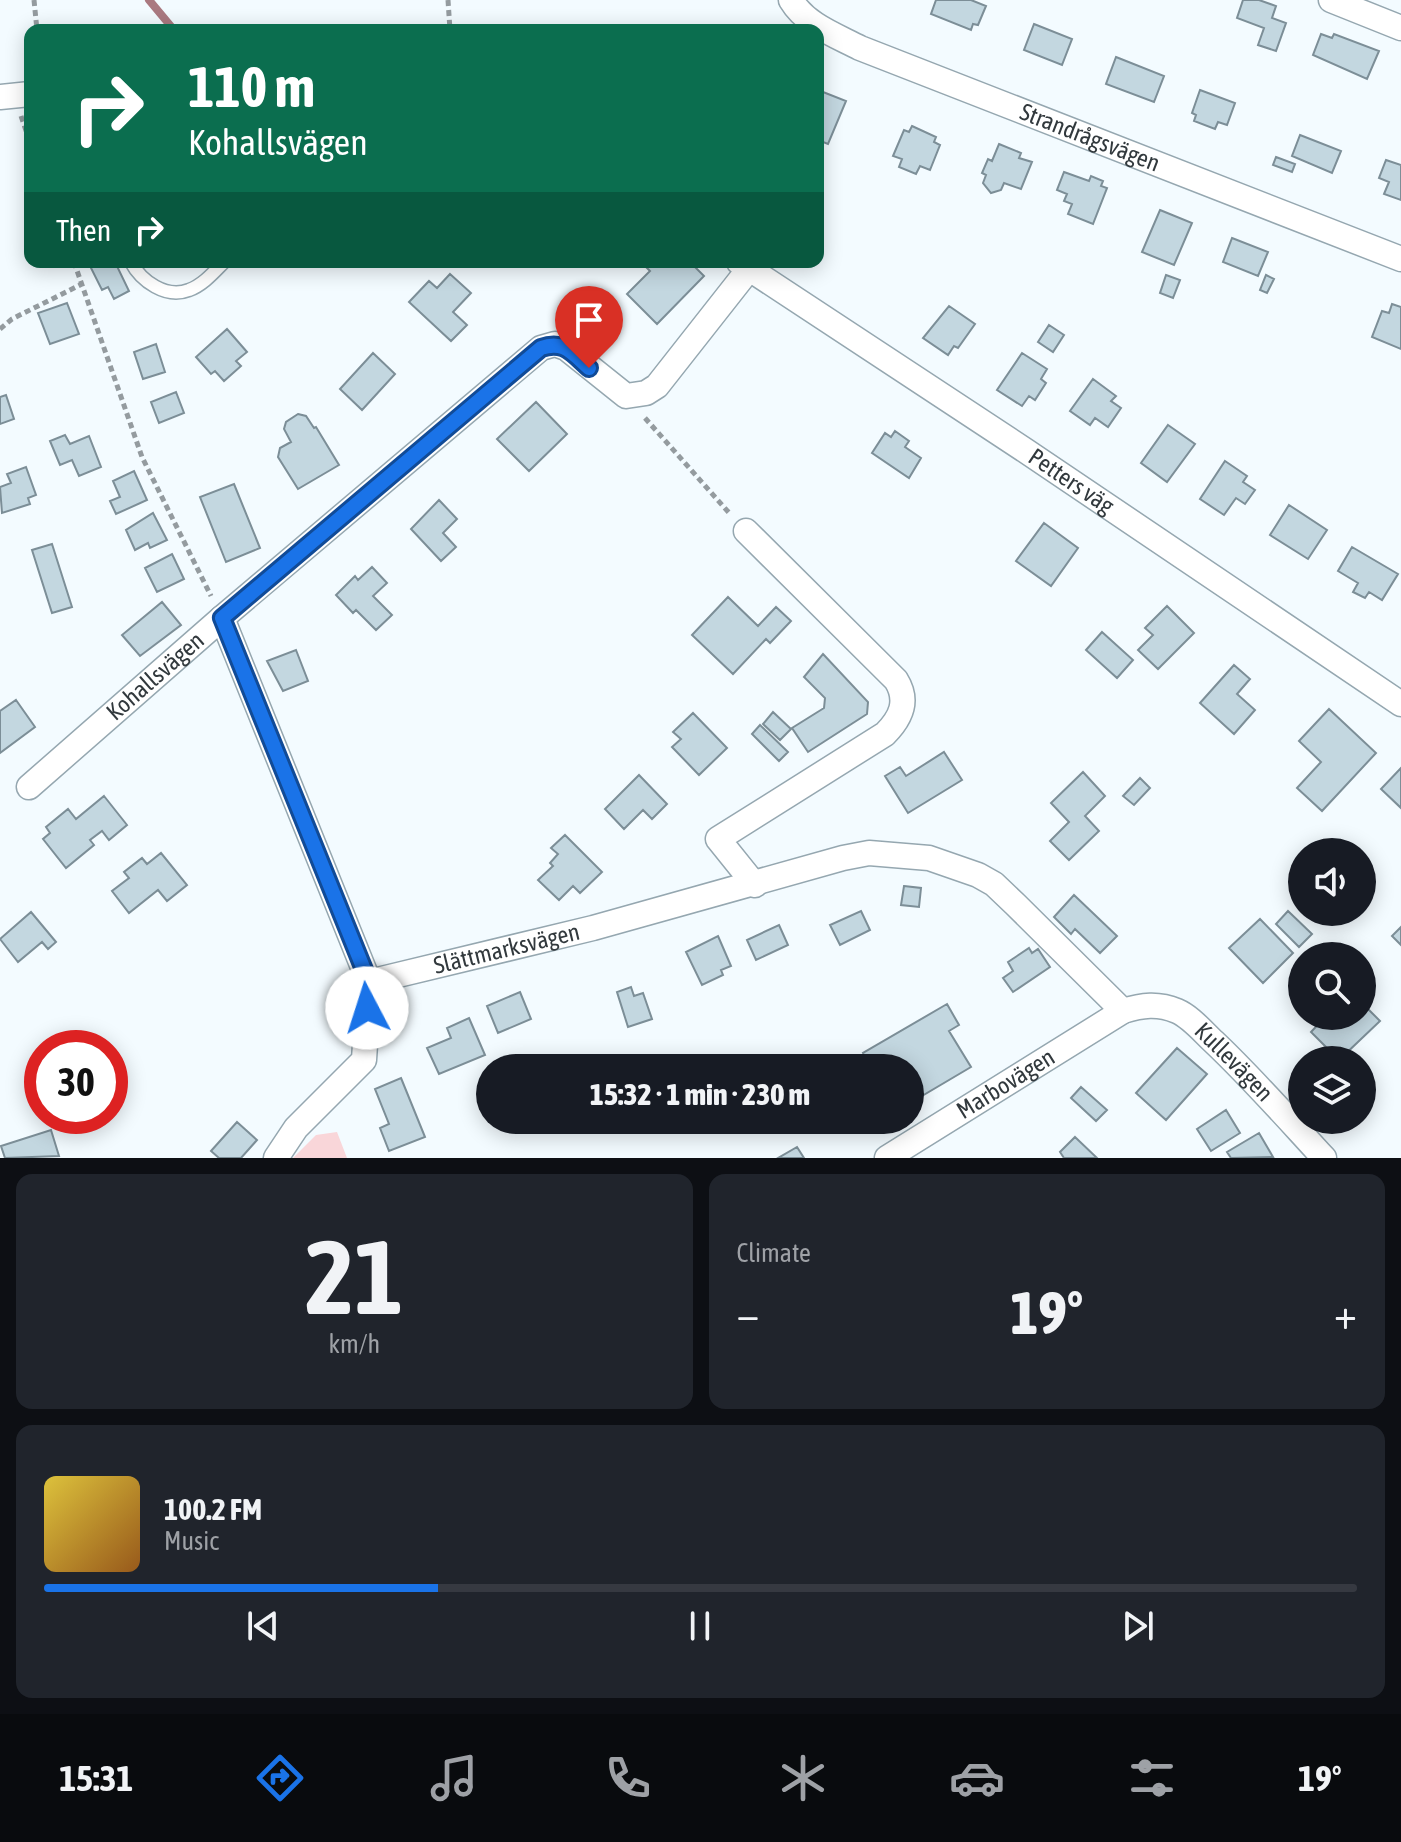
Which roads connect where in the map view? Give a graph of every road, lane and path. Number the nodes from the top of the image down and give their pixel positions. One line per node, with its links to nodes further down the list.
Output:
1 (34, 0): 5 (path)
2 (448, 0): 6 (path)
3 (791, 0): 7 (street, Strandrågsvägen)
4 (1331, 0): 9 (street)
5 (36, 24)
6 (450, 24)
7 (816, 24)
8 (824, 28): 12 (street, Strandrågsvägen)
9 (1401, 28)
10 (24, 95): 11 (street)
11 (0, 97)
12 (1401, 259)
13 (76, 268): 18 (path)
14 (134, 268): 15 (lane)
15 (217, 268)
16 (743, 268): 20 (street)
17 (747, 268): 23 (street, Petters väg)
18 (82, 284): 19 (path); 22 (path)
19 (0, 329)
20 (626, 396): 21 (path); 22 (street, Kohallsvägen)
21 (746, 531): 25 (street)
22 (222, 618): 24 (street, Kohallsvägen); 26 (street)
23 (1401, 704)
24 (29, 787)
25 (755, 885): 26 (street, Slättmarksvägen); 27 (street, Slättmarksvägen)
26 (369, 982): 28 (street)
27 (1123, 1011): 29 (street, Marbovägen); 30 (street, Kullevägen)
28 (276, 1158)
29 (887, 1158)
30 (1324, 1158)

